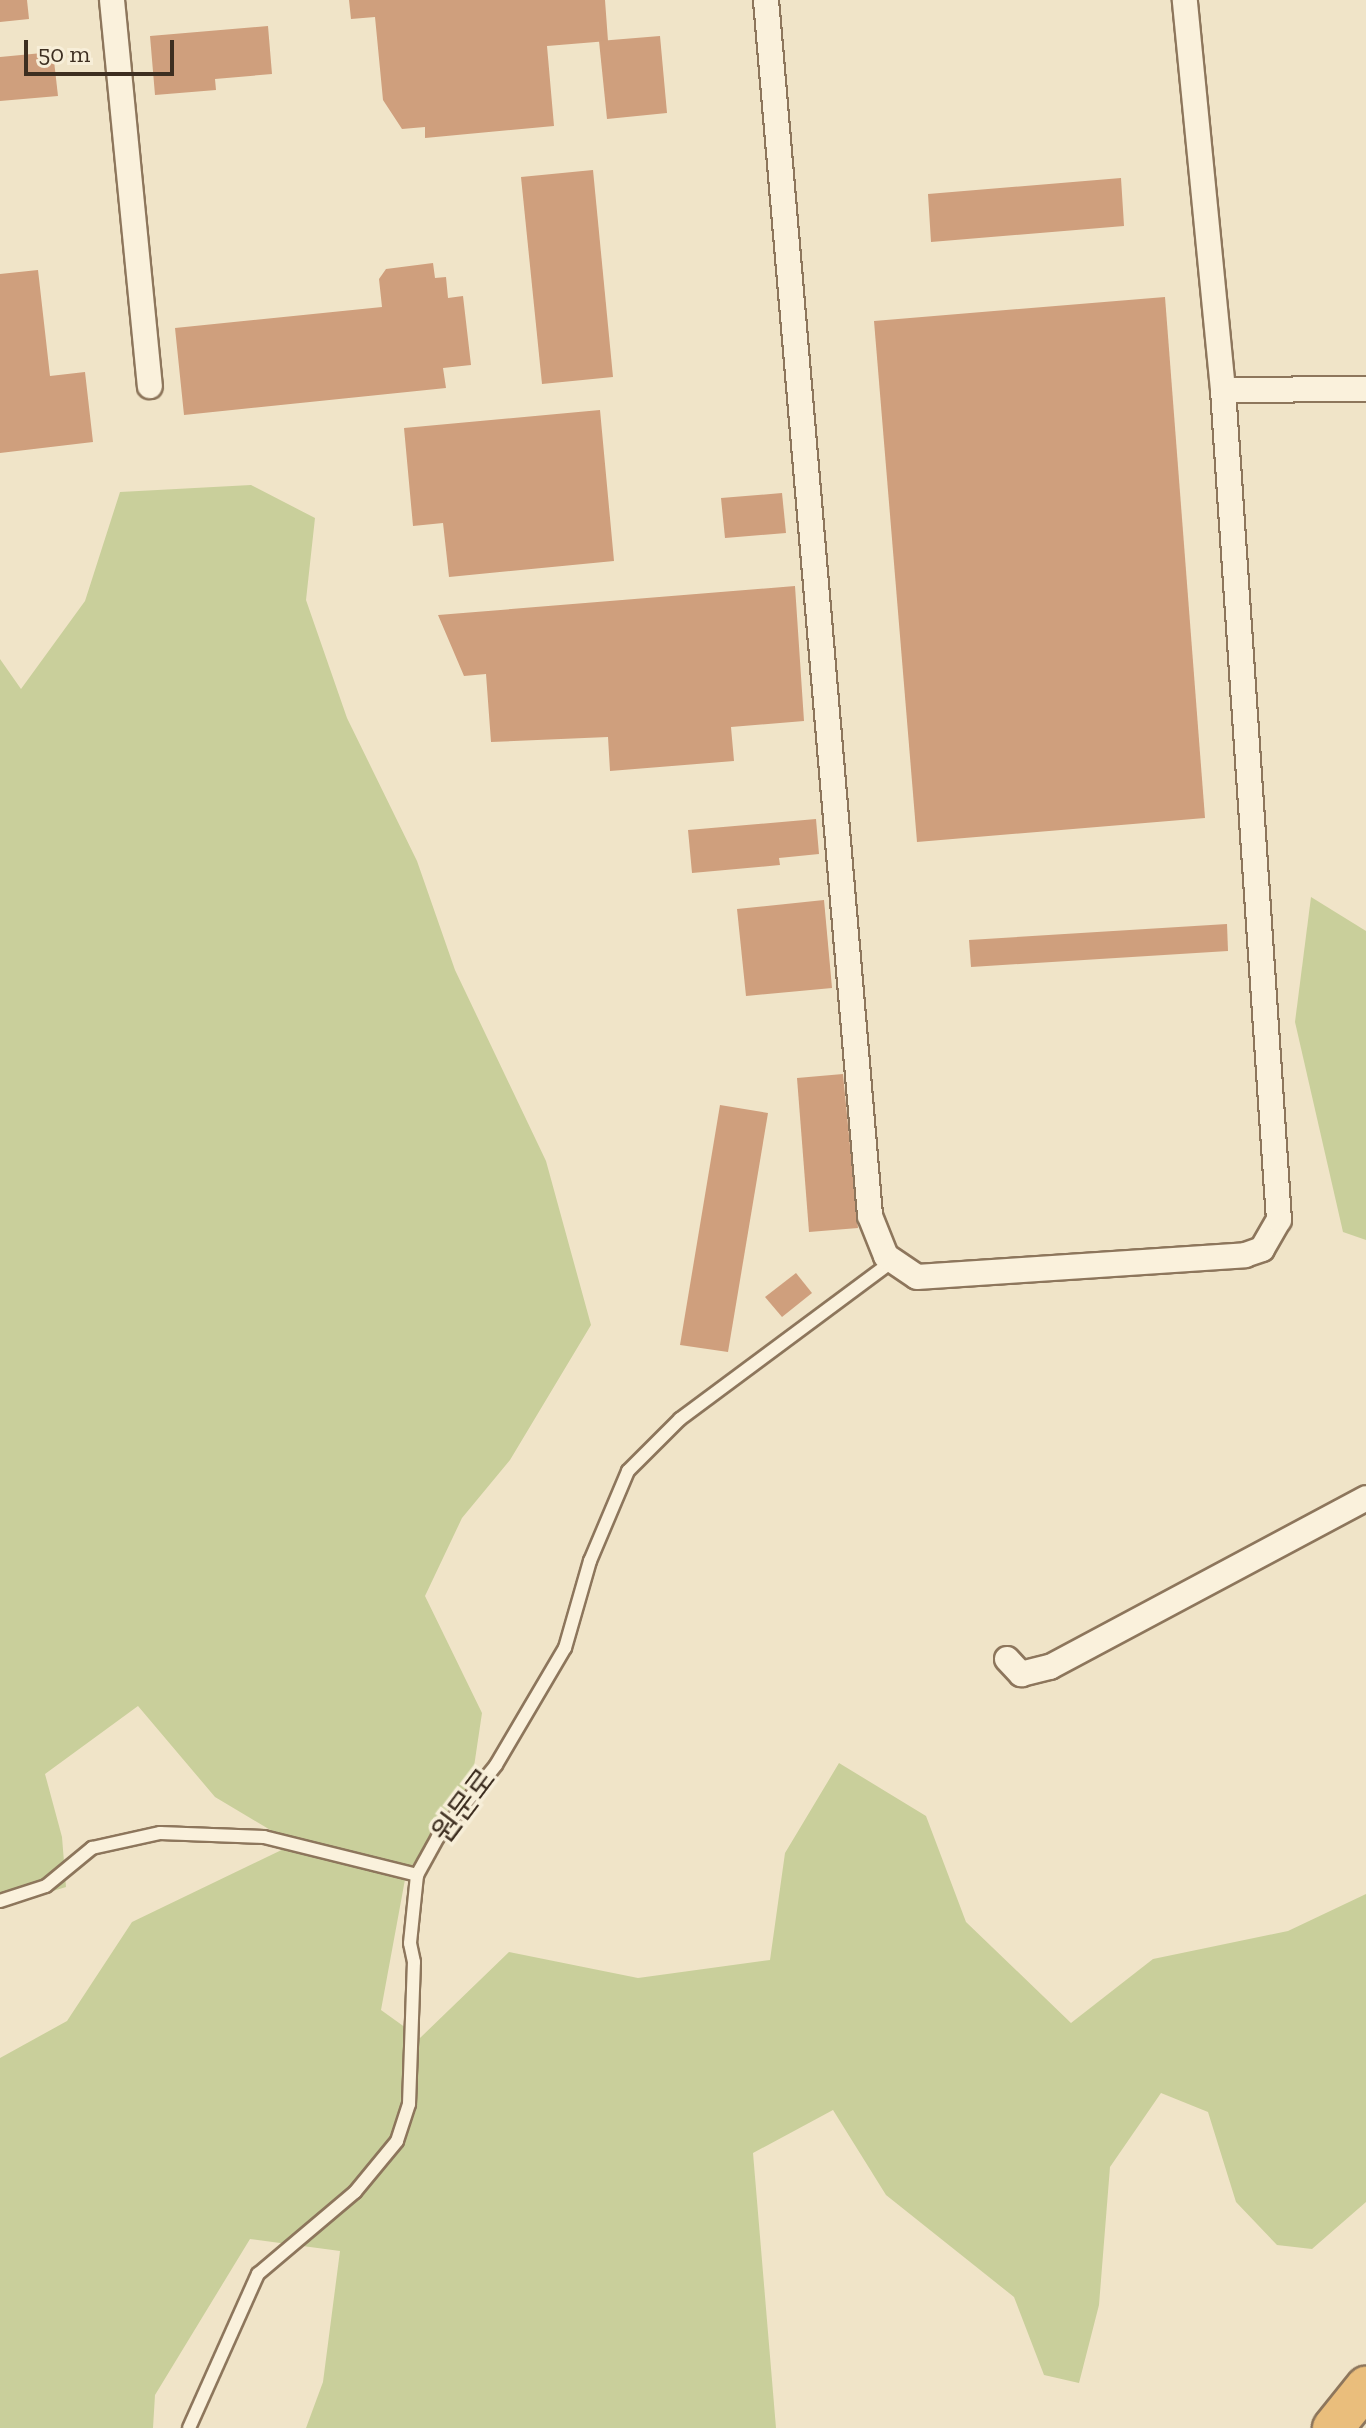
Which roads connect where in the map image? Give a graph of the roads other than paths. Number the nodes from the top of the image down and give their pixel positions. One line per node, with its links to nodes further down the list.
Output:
1 (112, 0): 4 (street)
2 (766, 0): 7 (street)
3 (1185, 0): 6 (street)
4 (150, 386)
5 (1366, 389): 6 (street)
6 (1223, 390): 7 (street)
7 (893, 1261): 10 (lane, 원문로)
8 (1366, 1498): 9 (street)
9 (1007, 1659)
10 (417, 1875): 11 (lane); 13 (lane, 원문로)
11 (0, 1901)
12 (1366, 2387): 14 (highway)
13 (189, 2428)
14 (1333, 2428)

